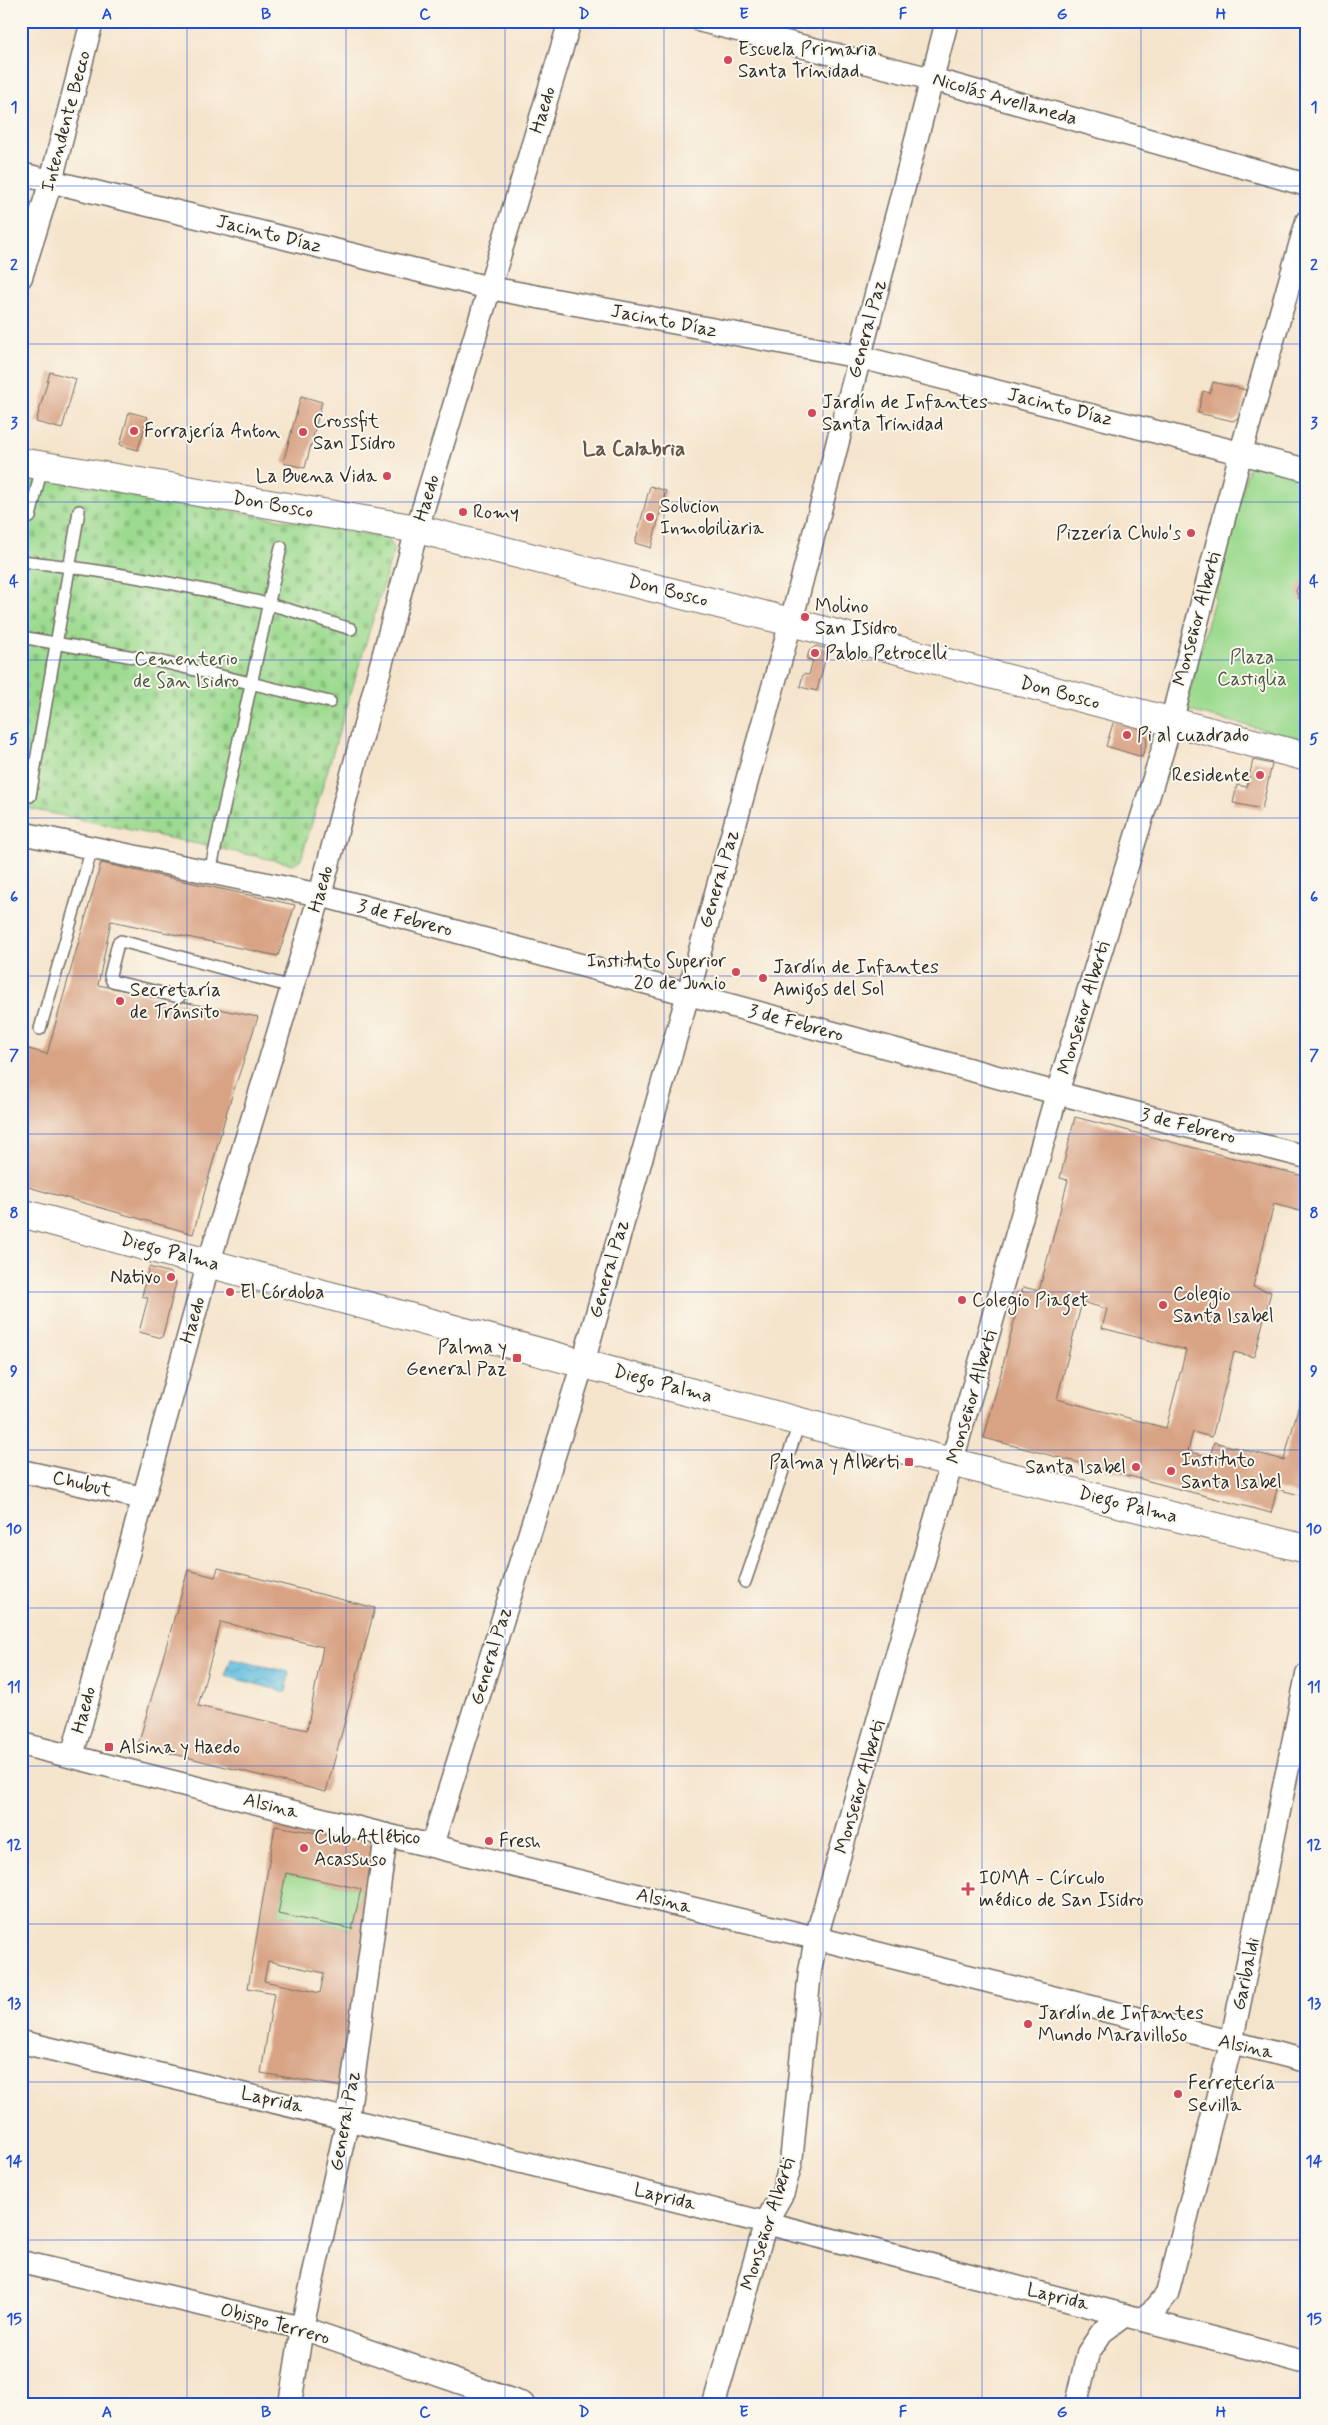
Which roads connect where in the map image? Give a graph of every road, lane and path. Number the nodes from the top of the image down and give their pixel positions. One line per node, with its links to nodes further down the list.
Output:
1 (92, 21): 7 (street, Intendente Becco)
2 (570, 21): 11 (street, Haedo)
3 (702, 21): 5 (street, Nicolás Avellaneda)
4 (947, 21): 5 (street, General Paz)
5 (932, 79): 8 (street, Nicolás Avellaneda); 12 (street, General Paz)
6 (21, 174): 7 (street, Jacinto Díaz)
7 (51, 181): 10 (street, Intendente Becco); 11 (street, Jacinto Díaz)
8 (1307, 185)
9 (1307, 221): 13 (street, Monseñor Alberti)
10 (21, 277)
11 (490, 288): 12 (street, Jacinto Díaz); 18 (street, Haedo)
12 (860, 357): 13 (street, Jacinto Díaz); 23 (street, General Paz)
13 (1241, 452): 15 (street, Jacinto Díaz); 29 (street, Monseñor Alberti)
14 (32, 464): 17 (lane); 18 (street, Don Bosco)
15 (1307, 470)
16 (79, 511): 21 (lane)
17 (30, 517)
18 (417, 529): 23 (street, Don Bosco); 35 (street, Haedo)
19 (281, 547): 22 (lane)
20 (21, 561): 21 (lane)
21 (68, 566): 22 (lane); 26 (lane)
22 (269, 604): 24 (lane); 27 (lane)
23 (791, 622): 29 (street, Don Bosco); 37 (street, General Paz)
24 (351, 629)
25 (21, 637): 26 (lane)
26 (56, 644): 27 (lane); 31 (lane)
27 (252, 682): 28 (lane); 34 (lane)
28 (330, 702)
29 (1171, 723): 30 (street, Don Bosco); 40 (street, Monseñor Alberti)
30 (1307, 757)
31 (30, 796)
32 (21, 833): 33 (street, 3 de Febrero)
33 (92, 848): 34 (street, 3 de Febrero); 39 (lane)
34 (210, 872): 35 (street, 3 de Febrero)
35 (320, 895): 36 (street, Haedo); 37 (street, 3 de Febrero)
36 (292, 987): 38 (lane); 43 (street, Haedo)
37 (688, 994): 40 (street, 3 de Febrero); 44 (street, General Paz)
38 (179, 997)
39 (40, 1029)
40 (1058, 1093): 41 (street, 3 de Febrero); 46 (street, Monseñor Alberti)
41 (1307, 1157)
42 (21, 1213): 43 (street, Diego Palma)
43 (209, 1262): 44 (street, Diego Palma); 48 (street, Haedo)
44 (583, 1363): 45 (street, Diego Palma); 55 (street, General Paz)
45 (800, 1421): 46 (street, Diego Palma); 50 (lane)
46 (954, 1463): 49 (street, Diego Palma); 56 (street, Monseñor Alberti)
47 (21, 1471): 48 (street, Chubut)
48 (143, 1498): 53 (street, Haedo)
49 (1307, 1549)
50 (744, 1582)
51 (1307, 1675): 58 (street, Garibaldi)
52 (21, 1744): 53 (street, Alsina)
53 (72, 1756): 54 (street, Alsina)
54 (386, 1835): 55 (street, Alsina); 60 (street, General Paz)
55 (432, 1845): 56 (street, Alsina)
56 (816, 1938): 58 (street, Alsina); 61 (street, Monseñor Alberti)
57 (21, 2042): 60 (street, Laprida)
58 (1231, 2044): 59 (street, Alsina); 63 (street, Garibaldi)
59 (1307, 2061)
60 (348, 2118): 61 (street, Laprida); 64 (street, General Paz)
61 (766, 2222): 63 (street, Laprida); 68 (street, Monseñor Alberti)
62 (21, 2262): 64 (street, Obispo Terrero)
63 (1133, 2317): 65 (street, Laprida); 69 (street, Garibaldi)
64 (302, 2328): 66 (street, General Paz); 67 (street, Obispo Terrero)
65 (1307, 2363)
66 (290, 2404)
67 (523, 2404)
68 (714, 2404)
69 (1076, 2404)

